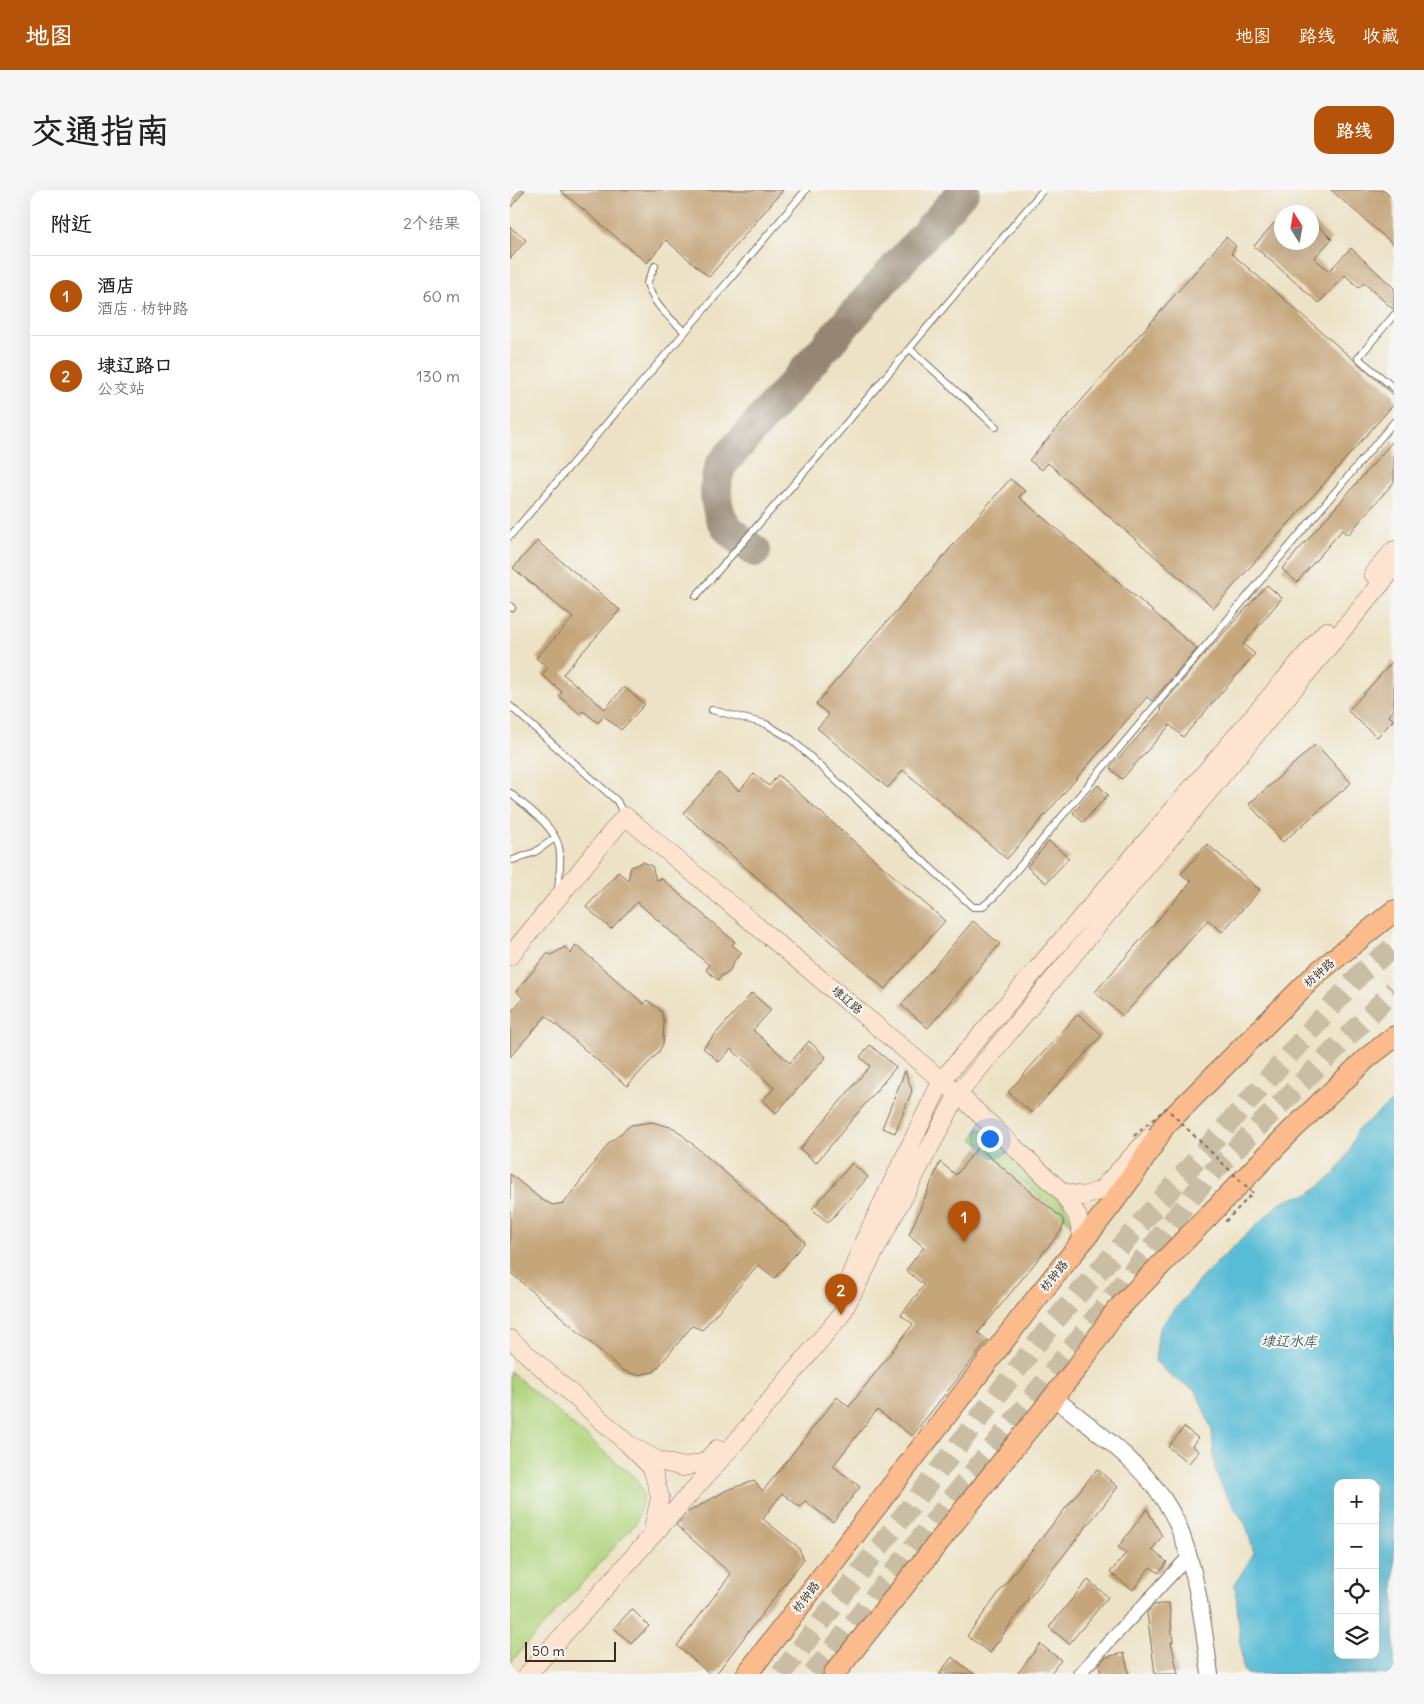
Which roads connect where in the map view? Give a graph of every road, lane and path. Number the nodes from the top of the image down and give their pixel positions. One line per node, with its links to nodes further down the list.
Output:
1 (806, 190): 5 (lane)
2 (1043, 190): 6 (lane)
3 (655, 266): 5 (lane)
4 (1394, 315): 7 (lane)
5 (685, 332): 10 (lane)
6 (910, 349): 9 (lane); 13 (lane)
7 (1394, 388)
8 (1394, 422): 15 (lane)
9 (996, 427)
10 (510, 536)
11 (1394, 550): 24 (main road)
12 (1394, 568): 25 (main road)
13 (696, 596)
14 (510, 706): 17 (lane)
15 (712, 710)
16 (510, 793): 18 (lane)
17 (625, 816): 20 (main road); 24 (main road, 埭辽路)
18 (555, 838): 19 (lane); 20 (lane)
19 (513, 860)
20 (558, 898): 22 (main road)
21 (1394, 911): 26 (highway, 枋钟路)
22 (510, 956)
23 (1394, 1036): 32 (highway)
24 (942, 1080): 25 (main road, 埭辽路); 33 (main road)
25 (958, 1094): 28 (main road, 埭辽路); 34 (main road)
26 (1164, 1126): 28 (main road); 30 (highway, 枋钟路)
27 (1134, 1136): 29 (path, bridge)
28 (1062, 1192): 30 (main road, 埭辽路)
29 (1224, 1222)
30 (1083, 1239): 37 (highway, 枋钟路)
31 (510, 1339): 33 (main road)
32 (1053, 1397): 35 (street); 38 (highway)
33 (628, 1444): 34 (main road)
34 (652, 1534): 36 (main road)
35 (1188, 1557): 39 (street); 40 (street)
36 (528, 1674)
37 (747, 1674)
38 (834, 1674)
39 (1079, 1674)
40 (1210, 1674)

